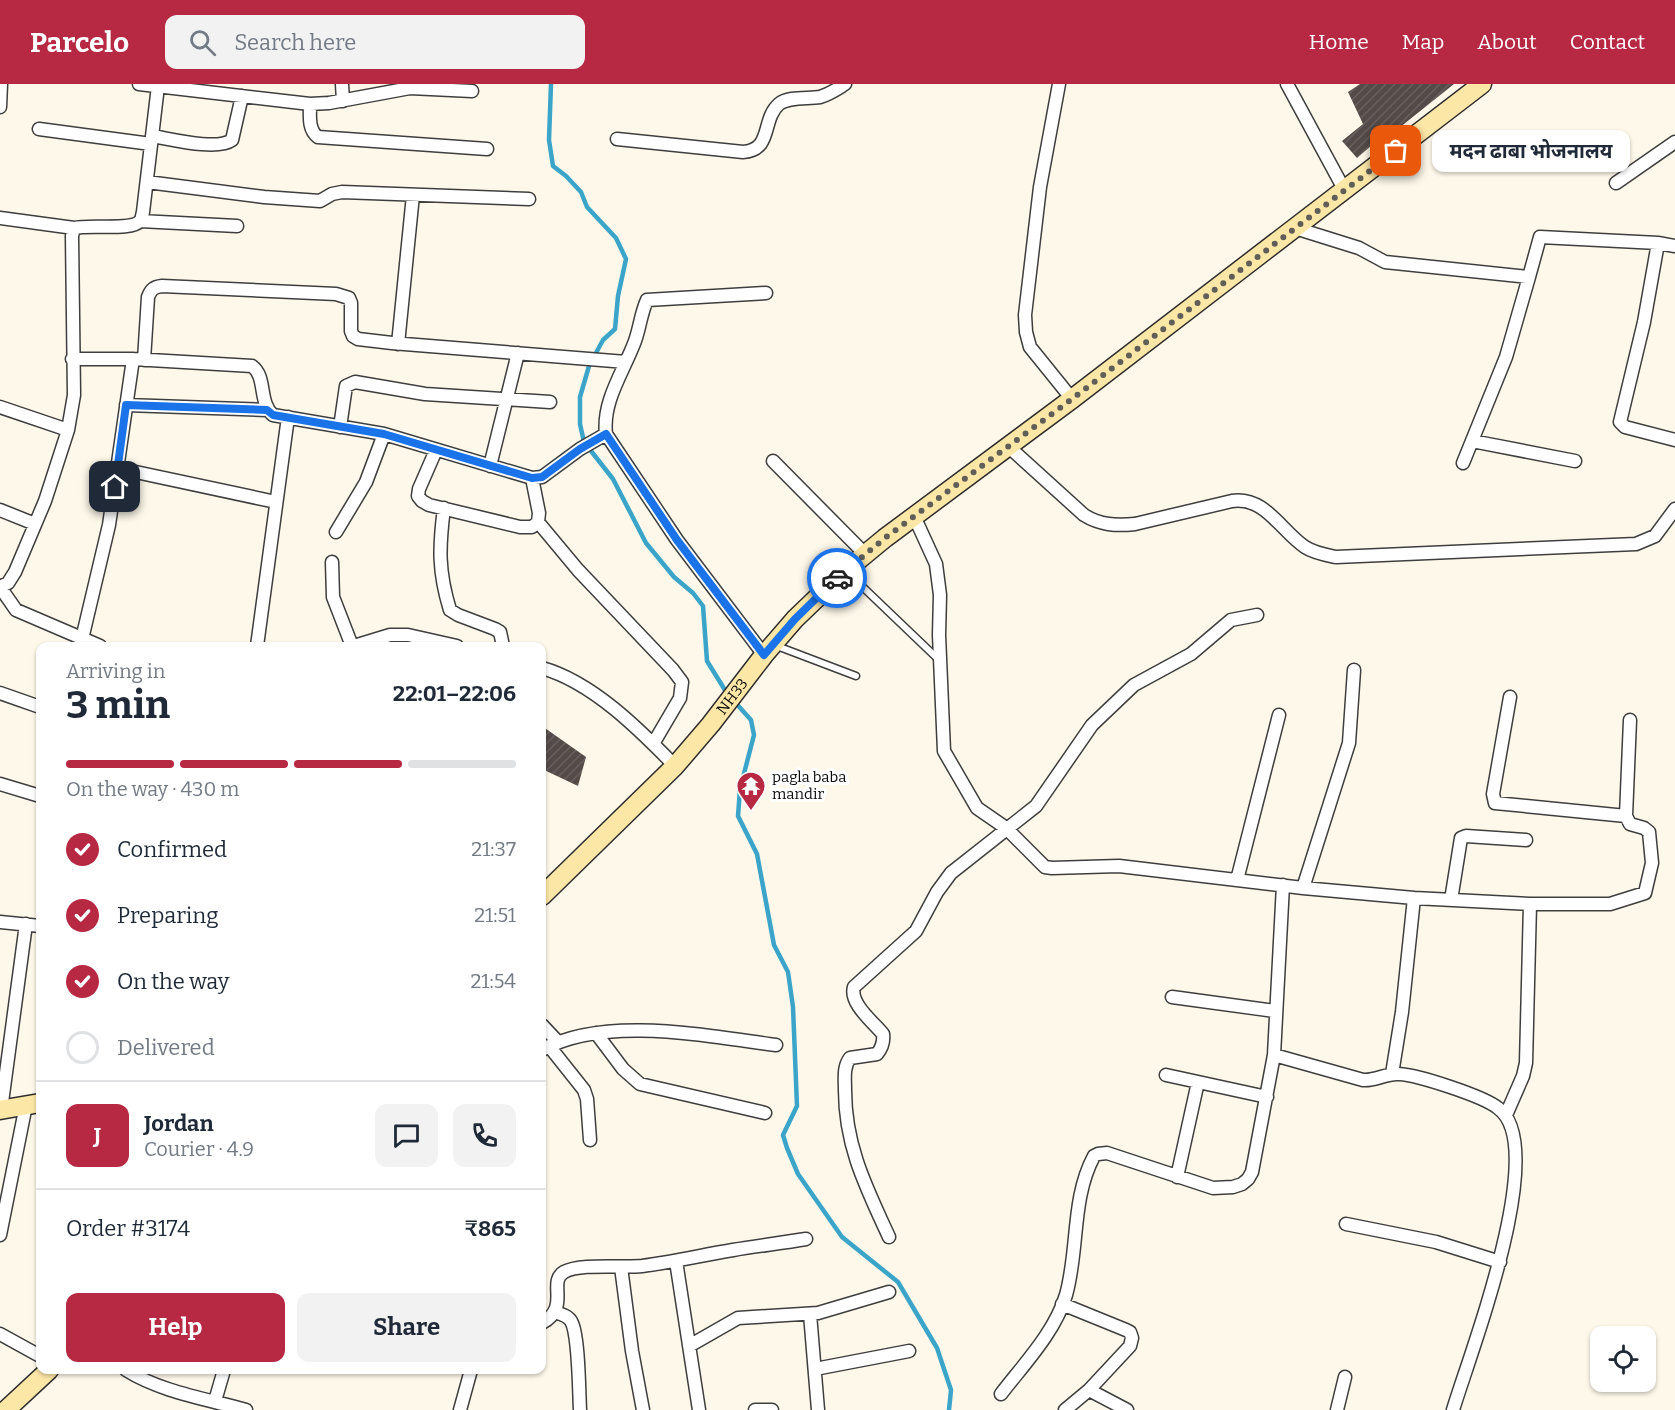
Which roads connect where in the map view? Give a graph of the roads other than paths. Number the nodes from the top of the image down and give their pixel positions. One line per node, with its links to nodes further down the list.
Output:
1 (1, 84): 12 (street)
2 (139, 84): 8 (street)
3 (342, 84): 13 (street)
4 (845, 84): 16 (street)
5 (1059, 84): 40 (street)
6 (1287, 84): 22 (street)
7 (1482, 84): 22 (main road, NH33)
8 (158, 86): 9 (street); 17 (street)
9 (180, 86): 11 (street)
10 (472, 91): 13 (street)
11 (242, 96): 14 (street); 17 (street)
12 (0, 101)
13 (343, 101): 14 (street)
14 (310, 104): 19 (street)
15 (39, 129): 17 (street)
16 (617, 139)
17 (152, 140): 20 (street)
18 (1675, 142): 21 (street)
19 (487, 149)
20 (147, 182): 23 (street); 26 (street)
21 (1616, 183)
22 (1345, 191): 29 (main road, NH33)
23 (413, 195): 24 (street); 34 (street)
24 (529, 199)
25 (0, 218): 28 (street)
26 (140, 221): 27 (street); 28 (street)
27 (237, 226)
28 (74, 228): 36 (street)
29 (1295, 228): 32 (street); 40 (main road, NH33)
30 (1658, 243): 31 (street); 32 (street); 50 (street)
31 (1675, 246)
32 (1529, 277): 51 (street)
33 (766, 293): 38 (street)
34 (398, 344): 35 (street); 37 (street)
35 (518, 353): 38 (street); 39 (street)
36 (72, 359): 37 (street); 47 (street)
37 (139, 360): 42 (street); 44 (street)
38 (626, 362): 49 (street)
39 (507, 399): 41 (street); 46 (street); 57 (street)
40 (1072, 399): 52 (main road, NH33)
41 (550, 402)
42 (126, 405): 44 (street); 58 (street)
43 (0, 407): 47 (street)
44 (267, 410): 45 (street)
45 (288, 417): 46 (street); 60 (street)
46 (340, 426): 48 (street)
47 (68, 430): 66 (street)
48 (384, 434): 53 (street); 67 (street)
49 (602, 437): 59 (street); 80 (street)
50 (1675, 440)
51 (1472, 441): 55 (street); 56 (street)
52 (1009, 447): 62 (street); 64 (main road, NH33)
53 (436, 450): 57 (street); 61 (street)
54 (773, 461): 68 (street)
55 (1575, 461)
56 (1463, 463)
57 (490, 466): 59 (street)
58 (117, 468): 60 (street); 73 (street)
59 (532, 478): 65 (street)
60 (276, 502): 75 (street)
61 (444, 508): 65 (street); 79 (street)
62 (1675, 509)
63 (0, 510): 66 (street)
64 (914, 516): 68 (main road, NH33); 81 (street)
65 (538, 522): 90 (street)
66 (35, 524): 71 (street)
67 (336, 532)
68 (865, 554): 70 (main road, NH33)
69 (332, 562): 76 (street)
70 (845, 571): 80 (main road, NH33); 81 (lane)
71 (0, 587): 73 (street)
72 (1257, 615): 95 (street)
73 (82, 639): 74 (street)
74 (90, 642)
75 (258, 642)
76 (351, 642)
77 (365, 642): 78 (street)
78 (438, 642)
79 (502, 642)
80 (769, 650): 84 (lane); 91 (main road, NH33)
81 (940, 661): 95 (street)
82 (546, 670): 90 (street)
83 (1354, 670): 99 (street)
84 (856, 676)
85 (0, 693): 87 (street)
86 (1510, 697): 94 (street)
87 (36, 706)
88 (1279, 715): 97 (street)
89 (1630, 720): 94 (street)
90 (653, 744): 91 (street)
91 (675, 766): 100 (main road, NH33)
92 (0, 784): 93 (street)
93 (36, 795)
94 (1626, 816): 103 (street)
95 (1006, 828): 97 (street); 125 (street)
96 (1526, 840): 102 (street)
97 (1237, 880): 98 (street)
98 (1283, 885): 99 (street); 108 (street)
99 (1303, 888): 101 (street)
100 (546, 892)
101 (1414, 898): 102 (street); 113 (street)
102 (1451, 900): 103 (street)
103 (1530, 904): 120 (street)
104 (0, 922): 105 (street)
105 (26, 924): 106 (street); 118 (street)
106 (36, 925)
107 (1172, 997): 108 (street)
108 (1275, 1011): 112 (street)
109 (596, 1033): 110 (street); 111 (street); 119 (street)
110 (776, 1045)
111 (549, 1046): 121 (street)
112 (1274, 1055): 113 (street); 116 (street)
113 (1392, 1074): 120 (street)
114 (1166, 1075): 115 (street)
115 (1198, 1082): 116 (street); 122 (street)
116 (1267, 1096): 122 (street)
117 (33, 1104): 118 (main road); 124 (street)
118 (1, 1110)
119 (765, 1113)
120 (1506, 1115): 128 (street)
121 (590, 1140)
122 (1177, 1177): 131 (street)
123 (1346, 1224): 128 (street)
124 (0, 1234)
125 (889, 1237)
126 (806, 1239): 127 (street)
127 (676, 1261): 129 (street); 136 (street)
128 (1500, 1262): 160 (street)
129 (621, 1267): 132 (street); 152 (street)
130 (889, 1292): 133 (street)
131 (1062, 1304): 145 (street); 146 (street)
132 (555, 1312): 134 (street); 151 (street)
133 (810, 1314): 136 (street); 139 (street)
134 (546, 1320)
135 (0, 1334): 138 (street)
136 (689, 1346): 153 (street)
137 (909, 1351): 139 (street)
138 (36, 1354)
139 (815, 1368): 156 (street)
140 (45, 1374): 148 (main road)
141 (132, 1374): 147 (street)
142 (223, 1374): 147 (street)
143 (470, 1374): 150 (street)
144 (1345, 1377): 159 (street)
145 (1089, 1390): 157 (street); 158 (street)
146 (1000, 1394)
147 (215, 1401): 149 (street)
148 (6, 1410)
149 (246, 1410)
150 (460, 1410)
151 (580, 1410)
152 (643, 1410)
153 (699, 1410)
154 (755, 1410): 155 (street)
155 (772, 1410)
156 (818, 1410)
157 (1065, 1410)
158 (1127, 1410)
159 (1337, 1410)
160 (1453, 1410)

